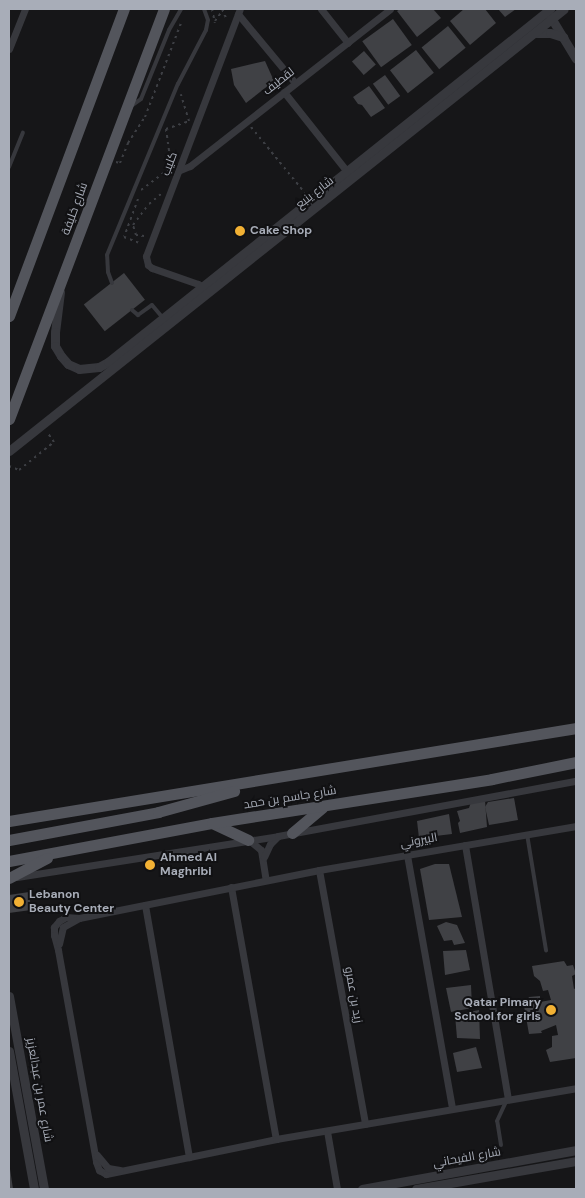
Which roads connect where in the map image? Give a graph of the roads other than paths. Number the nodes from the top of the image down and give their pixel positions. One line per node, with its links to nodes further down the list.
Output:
1 (25, 9): 14 (street)
2 (124, 9): 28 (main road, شارع خليفة)
3 (164, 9): 18 (main road, شارع خليفة)
4 (181, 9): 18 (lane)
5 (204, 9): 25 (lane)
6 (321, 9): 13 (street)
7 (390, 9): 13 (street, لقطيف)
8 (564, 9): 10 (street, شارع ينبع)
9 (239, 11): 16 (street); 21 (street, كليب)
10 (550, 13): 11 (street, شارع ينبع); 12 (street); 22 (street, شارع ينبع)
11 (536, 33): 12 (street); 22 (street, شارع ينبع)
12 (563, 38): 15 (street)
13 (348, 44): 16 (street, لقطيف)
14 (9, 49)
15 (576, 58)
16 (295, 83): 17 (street, لقطيف)
17 (284, 92): 21 (street, لقطيف); 22 (street)
18 (125, 111): 24 (main road, شارع خليفة)
19 (23, 133): 20 (lane)
20 (9, 167)
21 (180, 170): 26 (street, كليب)
22 (350, 175): 23 (street, شارع ينبع); 23 (street, شارع ينبع)
23 (246, 258): 26 (street, شارع ينبع)
24 (62, 283): 30 (street, شارع ينبع); 31 (main road, شارع خليفة)
25 (112, 283)
26 (206, 290): 29 (street, شارع ينبع)
27 (132, 310): 29 (lane)
28 (9, 316)
29 (166, 322): 30 (street, شارع ينبع)
30 (136, 345): 32 (street, شارع ينبع)
31 (9, 419)
32 (9, 451)
33 (576, 728): 35 (main road, شارع جاسم بن حمد)
34 (576, 762): 37 (main road, شارع جاسم بن حمد)
35 (298, 774): 38 (main road, شارع جاسم بن حمد); 44 (main road)
36 (576, 780): 41 (street)
37 (323, 807): 39 (main road, شارع جاسم بن حمد); 41 (main road)
38 (9, 821)
39 (212, 823): 45 (main road); 47 (main road, شارع جاسم بن حمد)
40 (576, 826): 42 (street, البيروني)
41 (292, 833): 43 (street)
42 (528, 834): 46 (street, البيروني); 56 (lane)
43 (278, 836): 45 (street); 49 (street)
44 (9, 840)
45 (248, 840): 49 (street); 52 (street)
46 (465, 844): 48 (street, البيروني); 60 (street)
47 (74, 848): 50 (main road, شارع جاسم بن حمد); 52 (main road)
48 (406, 855): 51 (street, البيروني); 61 (street)
49 (264, 857): 53 (street)
50 (9, 861)
51 (319, 870): 53 (street, البيروني); 64 (street, زيد بن عمرو)
52 (9, 878)
53 (266, 880): 54 (street, البيروني)
54 (231, 886): 55 (street, البيروني); 66 (street)
55 (145, 905): 69 (street); 69 (street, البيروني)
56 (546, 950)
57 (9, 996): 62 (street, شارع عمر بن عبدالعزيز)
58 (9, 1051): 63 (street, شارع عمر بن عبدالعزيز)
59 (576, 1088): 60 (street, البيروني)
60 (508, 1099): 61 (street, البيروني); 67 (lane)
61 (452, 1108): 64 (street, البيروني)
62 (31, 1117): 63 (street); 72 (street, شارع عمر بن عبدالعزيز)
63 (21, 1119): 71 (street, شارع عمر بن عبدالعزيز)
64 (365, 1124): 65 (street, البيروني)
65 (328, 1131): 66 (street, البيروني); 73 (street)
66 (276, 1139): 69 (street, البيروني)
67 (501, 1145)
68 (576, 1150): 74 (street, شارع الفيحاني)
69 (189, 1157)
70 (576, 1161): 75 (street, شارع الفيحاني)
71 (34, 1189)
72 (44, 1189)
73 (337, 1189)
74 (362, 1189)
75 (416, 1189)

